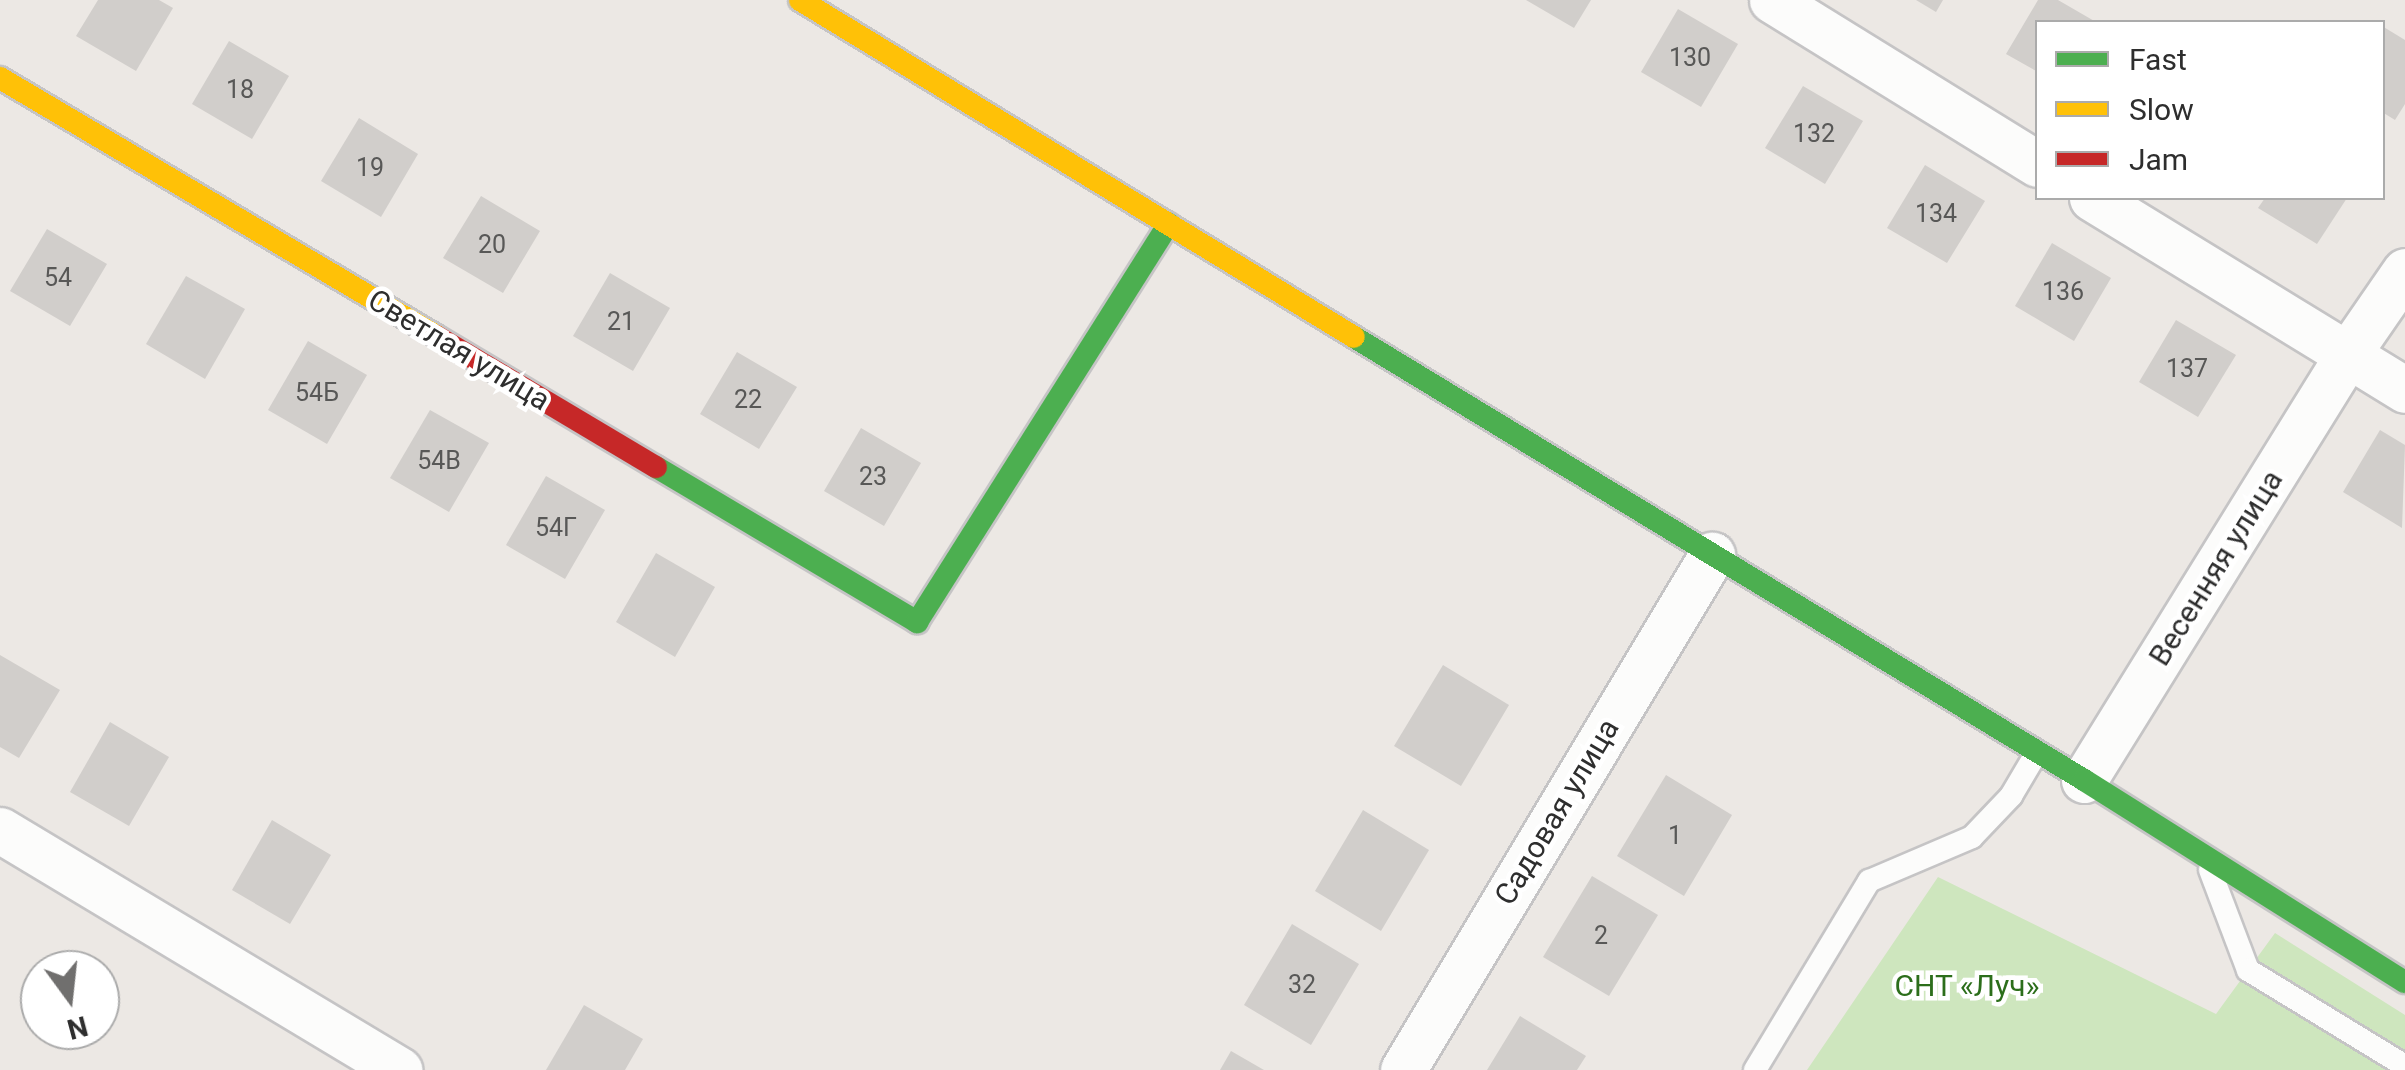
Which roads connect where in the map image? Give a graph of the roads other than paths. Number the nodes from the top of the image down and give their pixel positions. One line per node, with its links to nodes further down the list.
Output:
1 (800, 0): 6 (street)
2 (1772, 0): 4 (street)
3 (0, 78): 6 (street, Светлая улица)
4 (2035, 162)
5 (2095, 200): 8 (street)
6 (1169, 224): 10 (street)
7 (2405, 272): 8 (street, Весенняя улица)
8 (2347, 355): 9 (street); 12 (street, Весенняя улица)
9 (2405, 390)
10 (1712, 554): 11 (street); 18 (street, Садовая улица)
11 (2038, 752): 12 (street); 19 (lane)
12 (2084, 780): 14 (street)
13 (0, 830): 17 (street)
14 (2206, 860): 15 (street); 16 (lane)
15 (2405, 982)
16 (2405, 1066)
17 (400, 1070)
18 (1403, 1070)
19 (1755, 1070)

